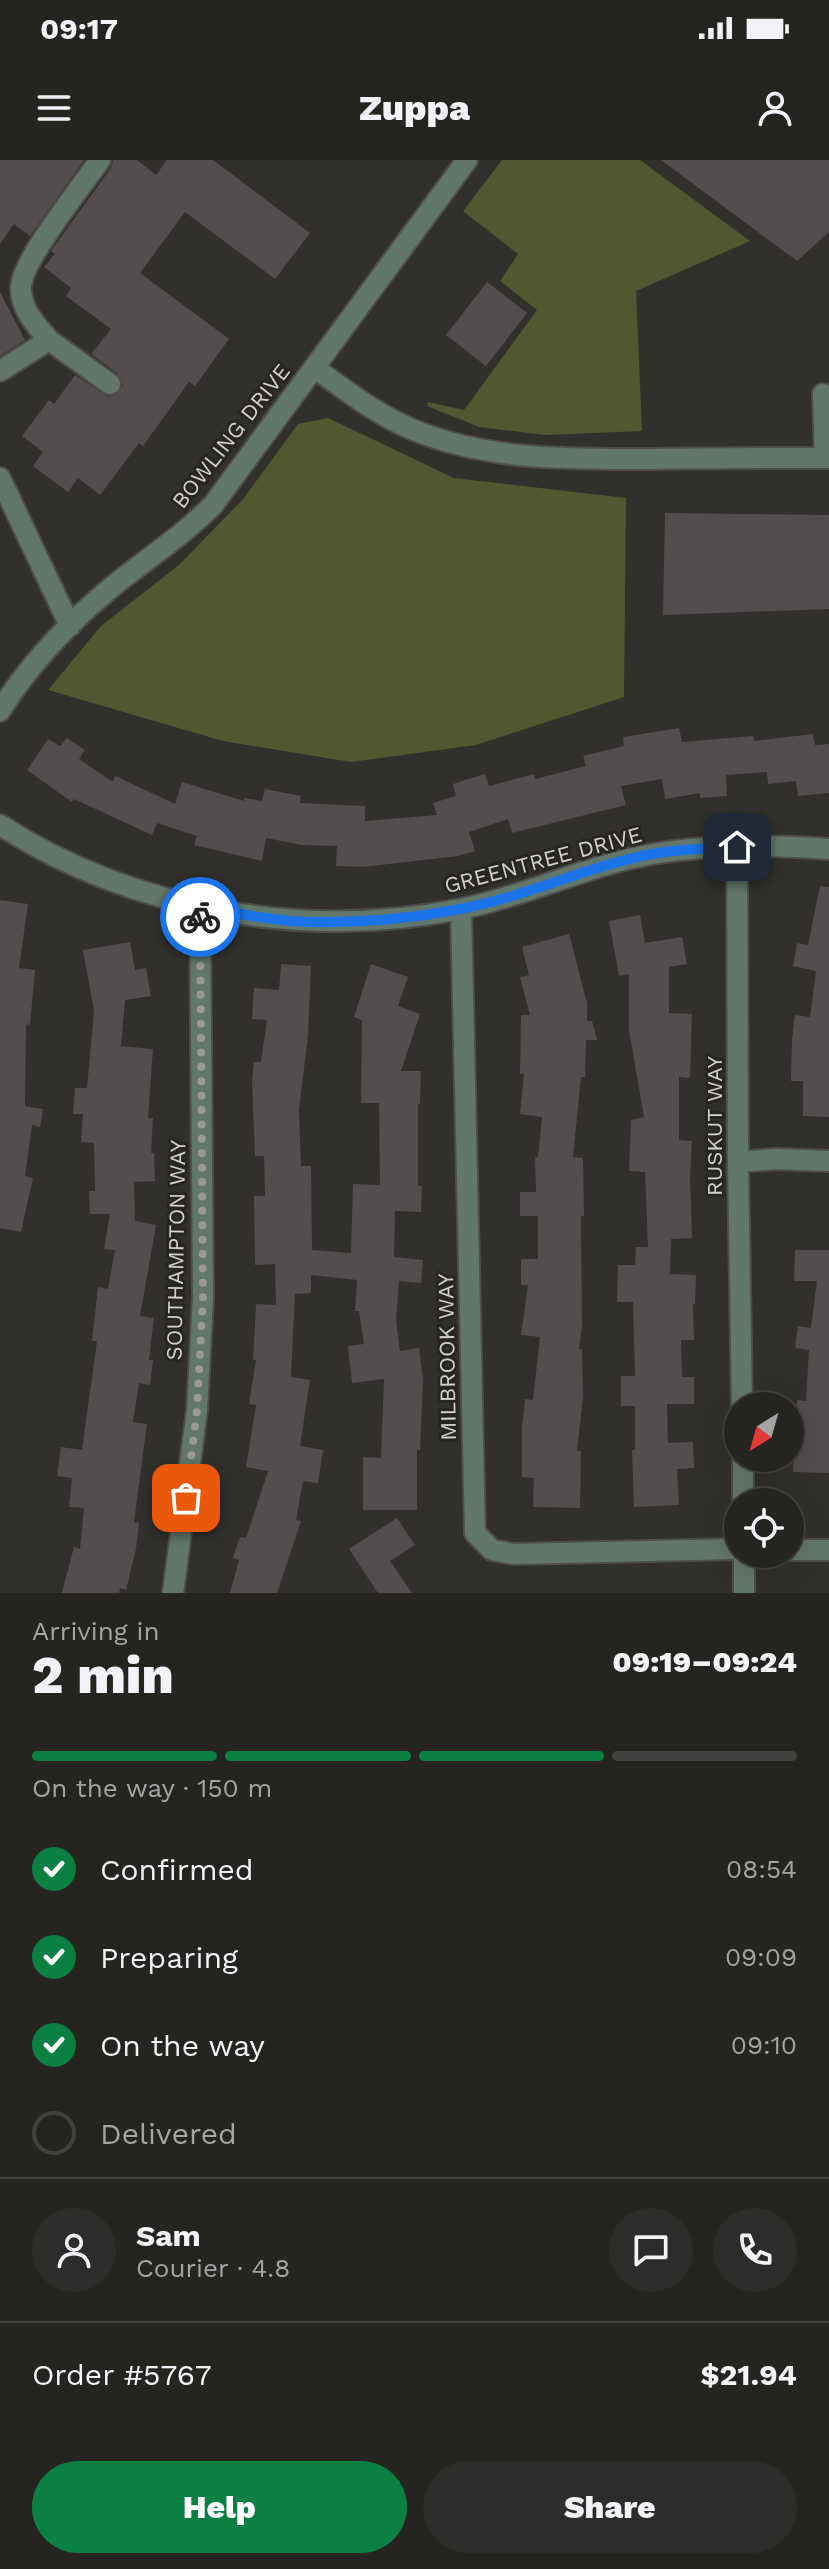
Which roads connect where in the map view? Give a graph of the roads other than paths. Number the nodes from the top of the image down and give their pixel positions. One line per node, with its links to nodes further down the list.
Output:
1 (100, 160): 3 (street)
2 (467, 160): 4 (street, BOWLING DRIVE)
3 (49, 340): 5 (street); 6 (street)
4 (315, 368): 8 (street); 10 (street, BOWLING DRIVE)
5 (0, 371)
6 (110, 384)
7 (823, 394): 8 (street)
8 (827, 458)
9 (0, 478): 10 (street)
10 (70, 626): 11 (street, BOWLING DRIVE)
11 (0, 711)
12 (0, 825): 15 (street, GREENTREE DRIVE)
13 (737, 847): 14 (street, GREENTREE DRIVE); 16 (street, GREENTREE DRIVE); 18 (street, RUSKUT WAY)
14 (829, 849)
15 (200, 906): 16 (street, GREENTREE DRIVE); 24 (street, SOUTHAMPTON WAY)
16 (461, 909): 20 (street, MILBROOK WAY)
17 (829, 1161): 18 (street)
18 (738, 1162): 19 (street, RUSKUT WAY)
19 (742, 1392)
20 (724, 1549)
21 (804, 1550): 22 (street)
22 (829, 1550)
23 (744, 1568): 25 (street)
24 (173, 1593)
25 (744, 1593)

